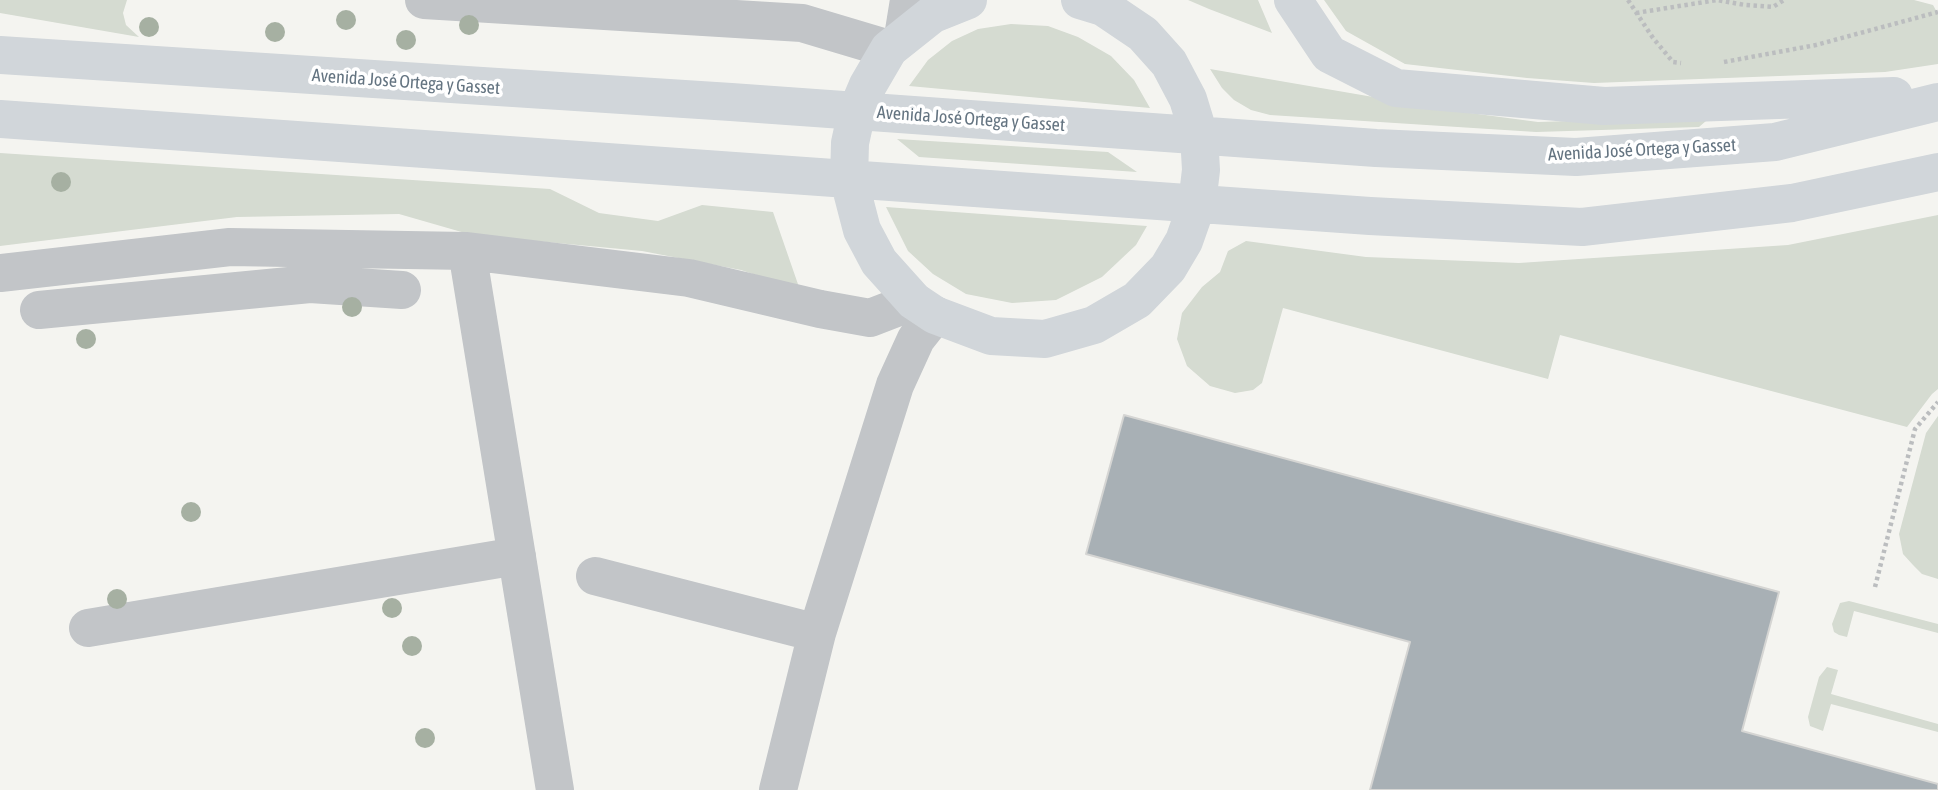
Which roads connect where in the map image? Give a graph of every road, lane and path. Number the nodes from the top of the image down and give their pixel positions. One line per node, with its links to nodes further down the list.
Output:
1 (424, 0): 9 (street)
2 (968, 0): 9 (main road)
3 (1293, 0): 15 (main road)
4 (1628, 0): 8 (path)
5 (1784, 0): 8 (path)
6 (1094, 2): 19 (main road)
7 (1938, 12): 13 (path)
8 (1636, 13): 14 (path)
9 (901, 28): 17 (main road)
10 (0, 45): 12 (main road)
11 (0, 55): 12 (main road, Avenida José Ortega y Gasset)
12 (55, 60): 17 (main road, Avenida José Ortega y Gasset)
13 (1714, 64)
14 (1692, 65)
15 (1938, 96)
16 (1938, 102): 19 (main road, Avenida José Ortega y Gasset)
17 (857, 111): 19 (main road, Avenida José Ortega y Gasset); 21 (main road)
18 (0, 119): 21 (main road)
19 (1199, 135): 22 (main road)
20 (1938, 172): 22 (main road)
21 (849, 180): 22 (main road); 26 (main road)
22 (1197, 204): 26 (main road)
23 (467, 251): 24 (street); 26 (street); 29 (street)
24 (0, 273)
25 (402, 290): 27 (street)
26 (925, 308): 33 (street)
27 (39, 310)
28 (1938, 402): 31 (path)
29 (517, 556): 32 (street); 34 (street)
30 (595, 576): 33 (street)
31 (1875, 587)
32 (88, 628)
33 (817, 633): 35 (street)
34 (555, 790)
35 (778, 790)

